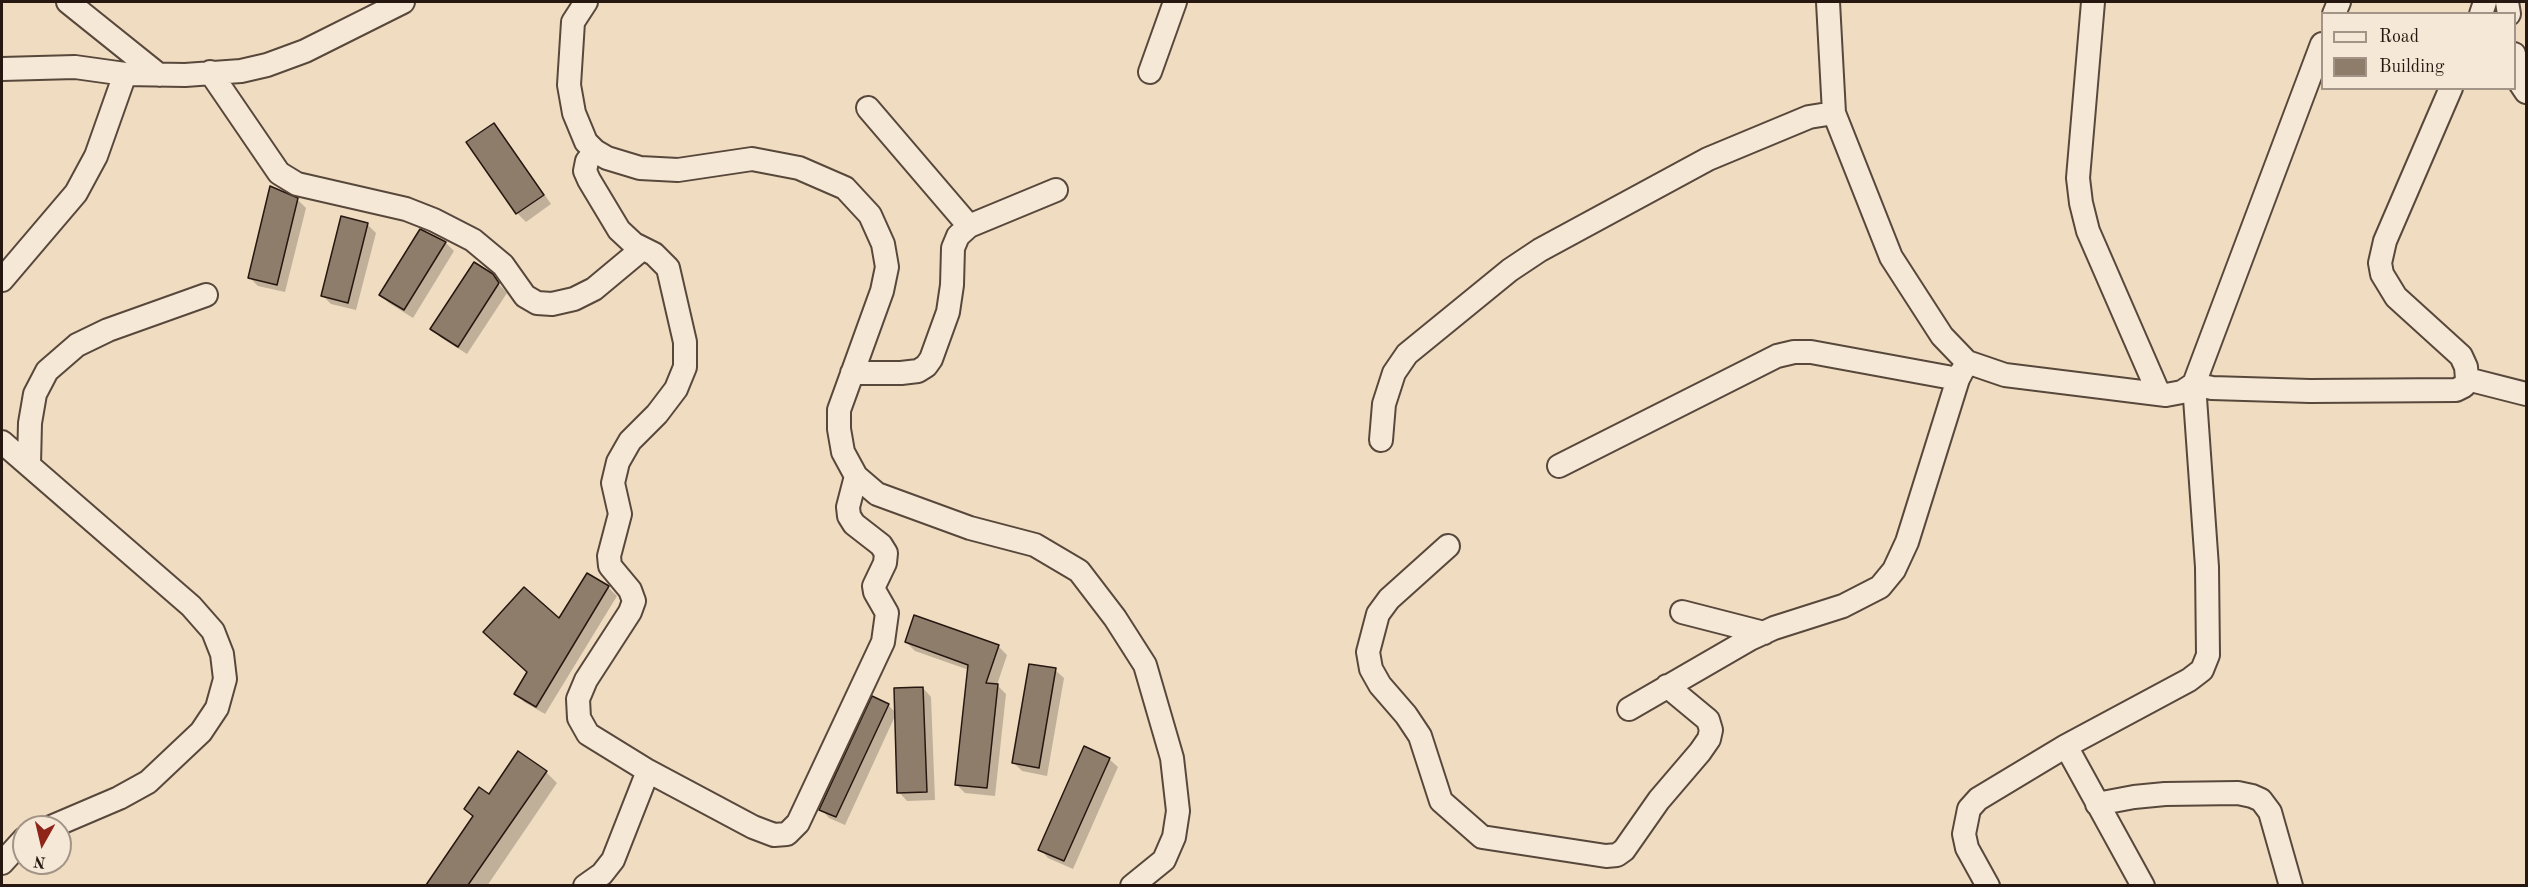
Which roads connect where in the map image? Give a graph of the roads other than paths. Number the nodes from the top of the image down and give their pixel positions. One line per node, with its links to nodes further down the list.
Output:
1 (68, 2): 13 (street)
2 (403, 2): 10 (street)
3 (585, 2): 18 (street)
4 (1175, 2): 11 (street)
5 (1828, 2): 17 (street)
6 (2092, 2): 28 (street)
7 (2321, 47): 27 (street)
8 (2516, 64): 15 (street)
9 (2, 69): 12 (street)
10 (210, 72): 13 (street); 21 (street)
11 (1150, 72)
12 (125, 74): 13 (street); 22 (street)
13 (159, 75)
14 (2450, 90): 26 (street)
15 (2526, 92)
16 (868, 108): 20 (street)
17 (1834, 113): 24 (street); 30 (street)
18 (595, 151): 21 (street); 25 (street)
19 (1056, 190): 20 (street)
20 (969, 226): 25 (street)
21 (642, 249): 41 (street)
22 (2, 280)
23 (206, 295): 32 (street)
24 (1963, 371): 28 (street); 33 (street); 37 (street)
25 (852, 373): 34 (street)
26 (2467, 379): 27 (street); 29 (street)
27 (2194, 384): 28 (street); 40 (street)
28 (2159, 394)
29 (2526, 394)
30 (1381, 440)
31 (2, 442): 32 (street)
32 (29, 464): 43 (street)
33 (1559, 466)
34 (856, 477): 41 (street); 47 (street)
35 (1448, 546): 38 (street)
36 (1683, 612): 37 (street)
37 (1764, 633): 38 (street)
38 (1667, 686): 39 (street)
39 (1629, 709)
40 (2066, 746): 42 (street); 48 (street)
41 (648, 771): 46 (street)
42 (2097, 804): 49 (street); 50 (street)
43 (72, 818)
44 (12, 850): 45 (street)
45 (2, 863)
46 (585, 885)
47 (1132, 885)
48 (1988, 885)
49 (2143, 885)
50 (2291, 885)

